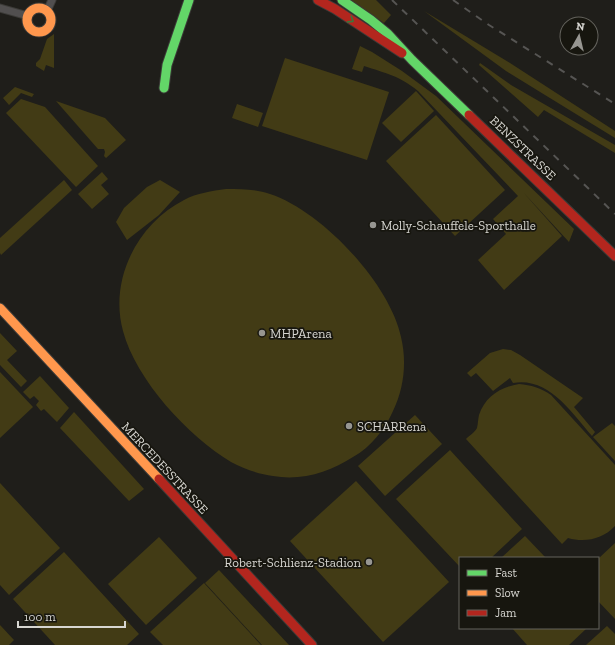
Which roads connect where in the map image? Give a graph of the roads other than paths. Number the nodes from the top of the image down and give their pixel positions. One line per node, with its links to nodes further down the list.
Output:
1 (52, 0): 6 (street)
2 (189, 0): 9 (street)
3 (318, 0): 8 (street, BENZSTRASSE, one-way to 8)
4 (342, 0): 8 (street, BENZSTRASSE)
5 (0, 8): 7 (street)
6 (47, 10): 7 (street); 7 (street)
7 (28, 16)
8 (412, 60): 10 (street, BENZSTRASSE)
9 (164, 88)
10 (615, 256)
11 (0, 308): 12 (street, MERCEDESSTRASSE)
12 (312, 645)

